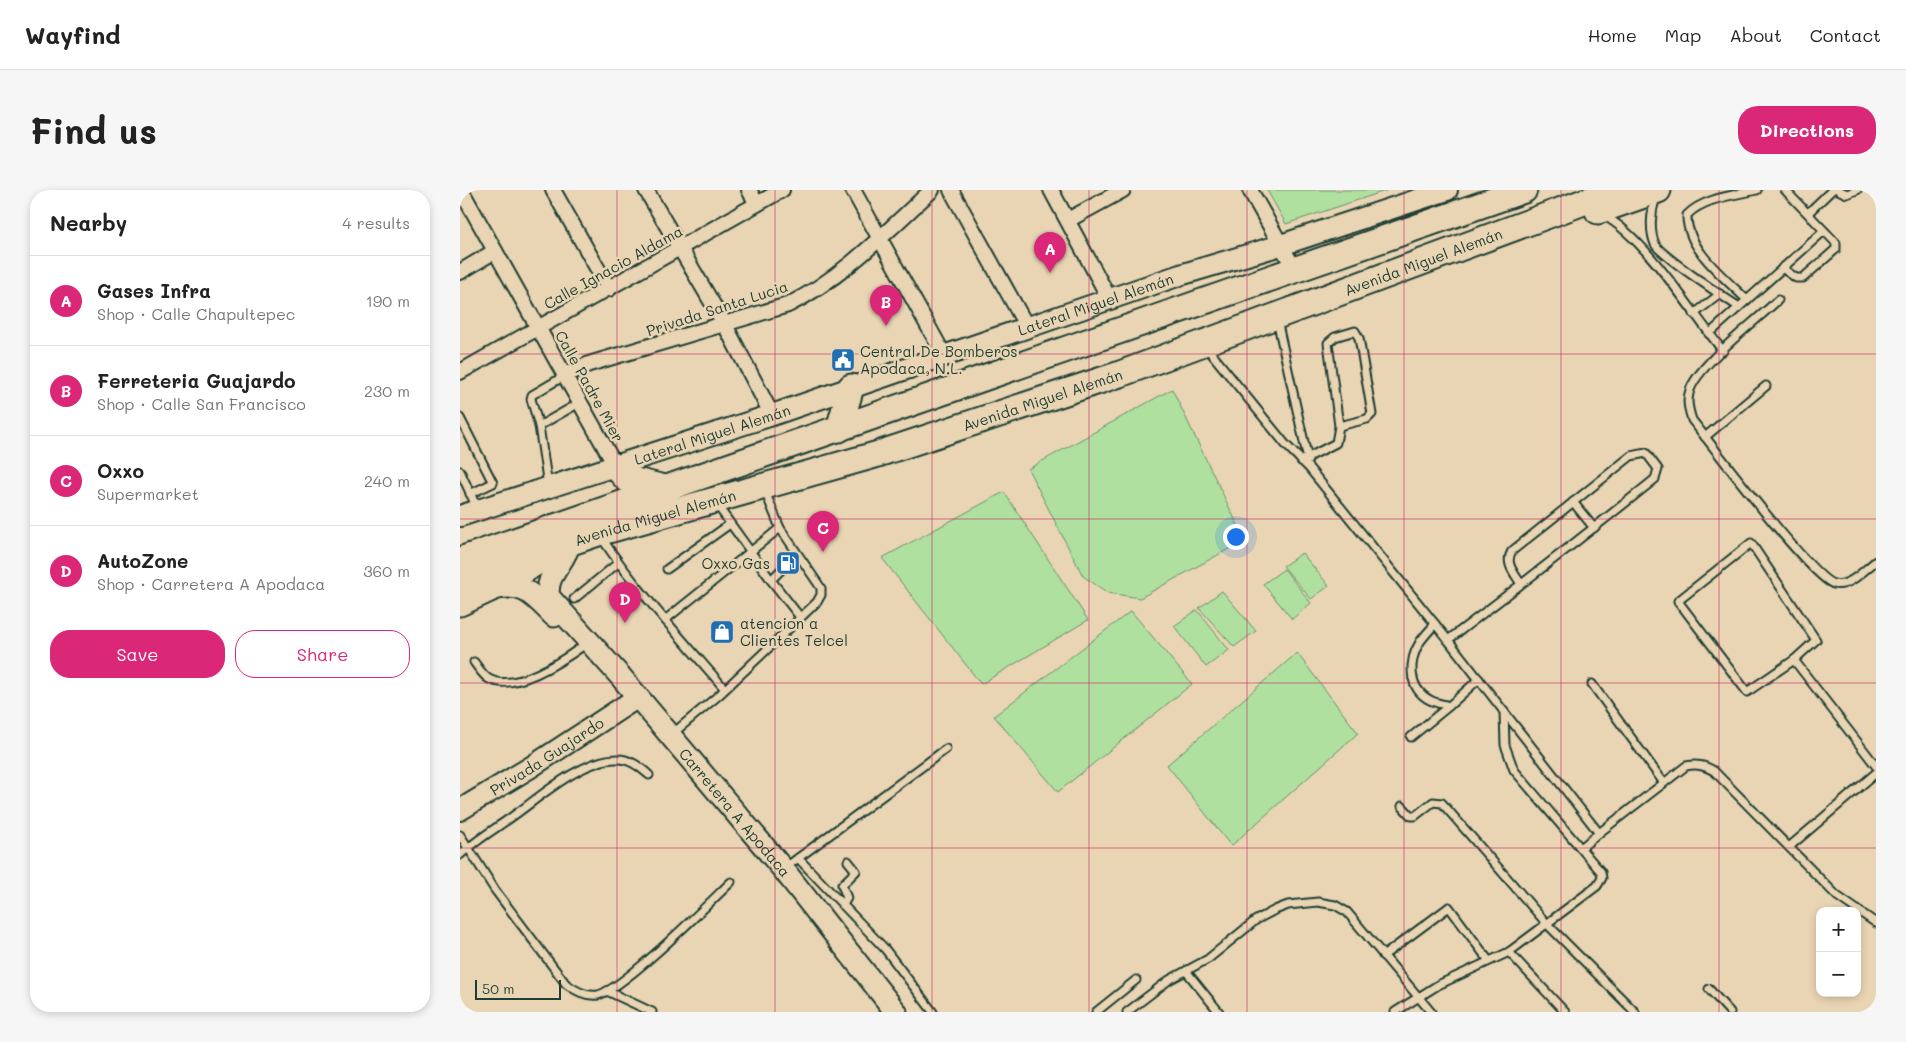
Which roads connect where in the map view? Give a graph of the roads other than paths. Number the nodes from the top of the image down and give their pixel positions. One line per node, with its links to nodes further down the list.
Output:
1 (461, 190): 33 (street, Calle Padre Mier)
2 (553, 190): 37 (street)
3 (646, 190): 31 (street)
4 (749, 190): 22 (street)
5 (782, 190): 22 (street, Calle Ignacio Aldama)
6 (853, 190): 28 (street)
7 (932, 190): 28 (street, Privada Santa Lucia)
8 (951, 190): 47 (street)
9 (1051, 190): 25 (street)
10 (1122, 190): 25 (street)
11 (1250, 190): 29 (street)
12 (1447, 190): 29 (street, Lateral Miguel Alemán)
13 (1524, 190): 21 (highway, Avenida Miguel Alemán)
14 (1616, 190): 26 (highway, Avenida Miguel Alemán)
15 (1658, 190): 23 (highway); 30 (lane)
16 (1756, 190): 40 (lane)
17 (1785, 190): 24 (lane)
18 (1832, 190): 24 (lane)
19 (1838, 190): 20 (lane)
20 (1857, 190)
21 (1503, 195): 35 (highway, Avenida Miguel Alemán)
22 (757, 204): 31 (street, Calle Ignacio Aldama)
23 (1595, 212): 26 (highway); 32 (lane)
24 (1808, 213): 27 (lane)
25 (1068, 220): 39 (street)
26 (1506, 230): 44 (highway, Avenida Miguel Alemán)
27 (1824, 231): 34 (lane); 34 (lane)
28 (878, 239): 45 (street, Privada Santa Lucia); 51 (street)
29 (1281, 245): 35 (street); 39 (street, Lateral Miguel Alemán)
30 (1655, 245): 32 (lane); 38 (lane)
31 (681, 248): 37 (street, Calle Ignacio Aldama); 45 (street)
32 (1644, 250): 43 (lane)
33 (495, 251): 36 (street); 46 (street, Calle Padre Mier)
34 (1782, 268): 40 (lane)
35 (1295, 270): 61 (highway, Avenida Miguel Alemán)
36 (460, 272)
37 (609, 288): 46 (street, Calle Ignacio Aldama)
38 (1720, 294): 42 (lane); 43 (lane)
39 (1110, 298): 47 (street, Lateral Miguel Alemán)
40 (1747, 300): 42 (lane)
41 (1778, 300): 50 (lane)
42 (1739, 307): 48 (lane)
43 (1694, 314): 48 (lane)
44 (1276, 317): 49 (highway, Avenida Miguel Alemán); 63 (lane)
45 (725, 324): 53 (street, Privada Santa Lucia); 57 (street)
46 (538, 327): 52 (street, Calle Ignacio Aldama); 53 (street, Calle Padre Mier)
47 (1027, 327): 51 (street, Lateral Miguel Alemán)
48 (1709, 334): 50 (lane)
49 (1204, 344): 64 (lane); 68 (highway, Avenida Miguel Alemán)
50 (1723, 351): 62 (lane)
51 (944, 355): 55 (street, Lateral Miguel Alemán)
52 (460, 372)
53 (566, 375): 56 (street, Calle Padre Mier); 59 (lane)
54 (1766, 386): 62 (lane)
55 (851, 387): 57 (street, Lateral Miguel Alemán); 61 (highway)
56 (581, 402): 59 (lane); 65 (street, Calle Padre Mier)
57 (772, 415): 65 (street, Lateral Miguel Alemán)
58 (460, 418): 73 (lane)
59 (538, 426): 69 (lane)
60 (1339, 426): 60 (lane); 63 (lane)
61 (839, 429): 70 (highway, Avenida Miguel Alemán)
62 (1705, 437): 82 (lane)
63 (1308, 458): 64 (lane); 66 (lane)
64 (1301, 461): 66 (lane)
65 (616, 467): 69 (street, Lateral Miguel Alemán); 70 (highway)
66 (1309, 468): 94 (lane)
67 (460, 471): 73 (lane)
68 (763, 486): 71 (highway, Avenida Miguel Alemán); 76 (lane)
69 (548, 488): 73 (street, Lateral Miguel Alemán)
70 (669, 488): 74 (highway, Avenida Miguel Alemán)
71 (713, 499): 74 (highway, Avenida Miguel Alemán); 75 (lane)
72 (1573, 502): 77 (lane); 77 (lane); 88 (lane)
73 (469, 507)
74 (602, 522): 78 (highway, Avenida Miguel Alemán); 79 (highway); 83 (lane)
75 (730, 524): 80 (lane); 85 (lane)
76 (780, 528): 80 (lane); 92 (lane)
77 (1594, 528): 88 (lane)
78 (562, 538): 81 (highway, Avenida Miguel Alemán); 86 (highway, Avenida Miguel Alemán); 89 (highway); 91 (main road)
79 (460, 542)
80 (750, 552): 87 (lane); 93 (lane)
81 (460, 560)
82 (1876, 561)
83 (618, 563): 91 (lane); 93 (lane)
84 (782, 568): 87 (lane)
85 (667, 569)
86 (460, 580)
87 (770, 580): 92 (lane)
88 (1521, 584): 95 (lane)
89 (484, 592): 90 (highway); 91 (main road)
90 (460, 602)
91 (567, 613): 96 (main road); 105 (main road, Carretera A Apodaca)
92 (800, 617): 101 (lane)
93 (665, 620): 101 (lane)
94 (1436, 624): 95 (lane); 103 (lane)
95 (1448, 640): 99 (lane)
96 (582, 646): 98 (lane); 102 (main road)
97 (1794, 660): 97 (lane); 108 (lane)
98 (474, 662)
99 (1479, 679): 103 (lane); 104 (lane)
100 (1592, 684): 111 (lane)
101 (724, 688): 105 (lane)
102 (632, 700): 105 (main road); 113 (street, Privada Guajardo)
103 (1449, 706): 106 (lane)
104 (1504, 712): 114 (lane); 118 (lane)
105 (667, 738): 121 (main road)
106 (1411, 738)
107 (946, 749): 121 (lane)
108 (1876, 766)
109 (1876, 773): 116 (lane)
110 (649, 775): 117 (lane)
111 (1664, 783): 114 (lane); 116 (lane)
112 (1402, 806): 125 (lane)
113 (460, 810)
114 (1599, 833): 118 (lane)
115 (460, 835): 117 (lane)
116 (1789, 847): 124 (lane)
117 (468, 848): 119 (lane); 132 (lane)
118 (1581, 848): 125 (lane)
119 (460, 855)
120 (848, 861): 123 (lane)
121 (785, 867): 123 (lane); 135 (main road); 136 (main road, Carretera A Apodaca)
122 (731, 882): 132 (lane)
123 (843, 905): 137 (lane)
124 (1876, 923)
125 (1547, 924): 126 (lane); 144 (lane)
126 (1509, 952): 128 (lane); 143 (lane)
127 (1383, 956): 128 (lane); 129 (lane); 133 (lane)
128 (1489, 961): 133 (lane)
129 (1186, 971): 139 (lane); 140 (lane)
130 (1136, 980): 138 (lane)
131 (1709, 988): 145 (lane)
132 (607, 991): 134 (lane)
133 (1417, 996): 141 (lane); 142 (lane)
134 (652, 1012)
135 (887, 1012)
136 (896, 1012)
137 (933, 1012)
138 (1096, 1012)
139 (1127, 1012)
140 (1219, 1012)
141 (1395, 1012)
142 (1431, 1012)
143 (1565, 1012)
144 (1635, 1012)
145 (1730, 1012)

